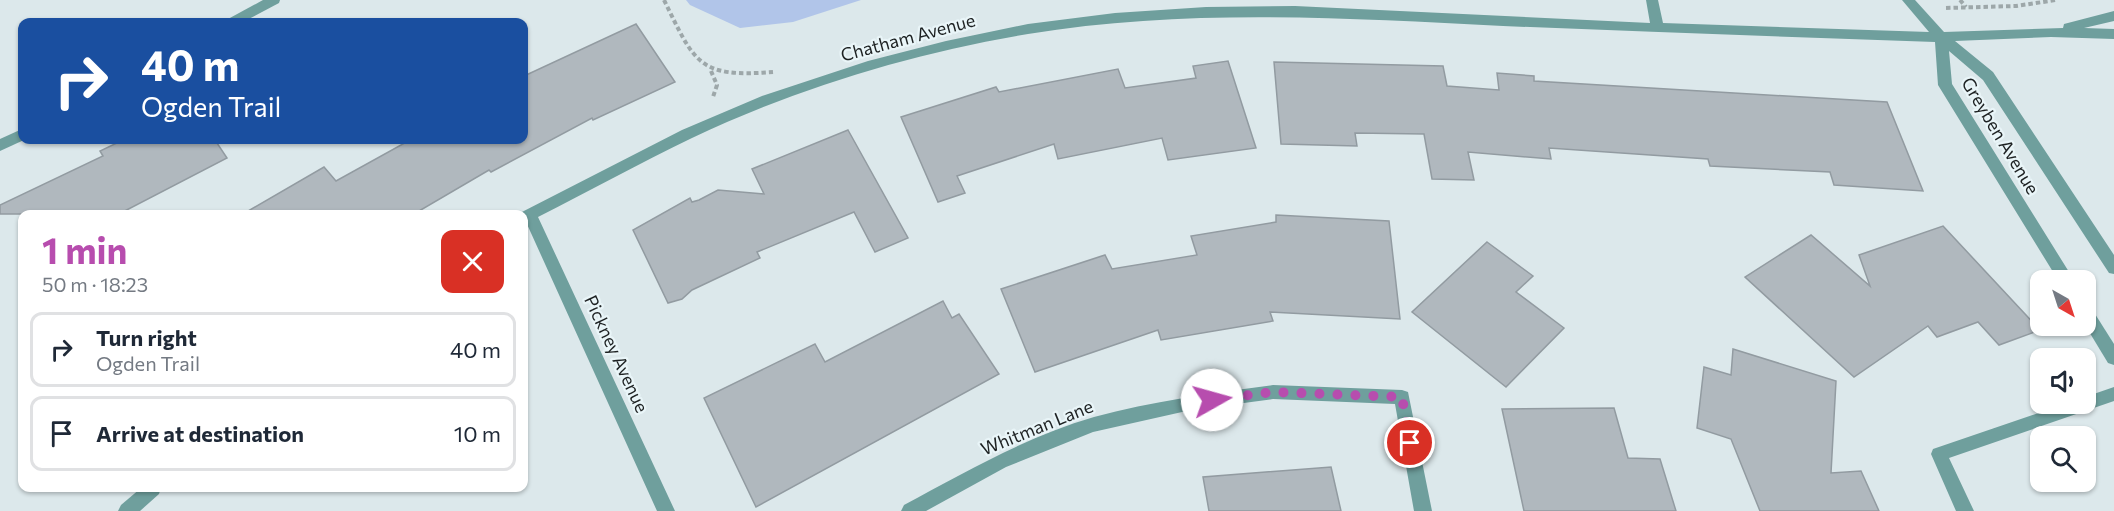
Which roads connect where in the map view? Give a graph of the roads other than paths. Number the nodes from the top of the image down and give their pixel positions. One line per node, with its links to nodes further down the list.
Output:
1 (274, 0): 5 (street)
2 (1652, 0): 6 (street)
3 (1913, 5): 9 (street)
4 (2114, 16): 7 (street, Chatham Avenue)
5 (240, 18)
6 (1658, 29): 9 (street, Chatham Avenue); 12 (street, Chatham Avenue)
7 (2051, 32): 8 (street, Chatham Avenue); 9 (street, Chatham Avenue)
8 (2114, 34)
9 (1941, 38): 14 (street, Greyben Avenue); 15 (street, Greyben Avenue)
10 (18, 136): 11 (street)
11 (0, 145)
12 (528, 214)
13 (528, 219): 21 (street, Pickney Avenue)
14 (2114, 268)
15 (2060, 270)
16 (2096, 329): 17 (street)
17 (2114, 358)
18 (2114, 394): 24 (street)
19 (148, 492): 20 (street)
20 (127, 511)
21 (666, 511)
22 (910, 511): 23 (street, Whitman Lane)
23 (1423, 511)
24 (1965, 511)

